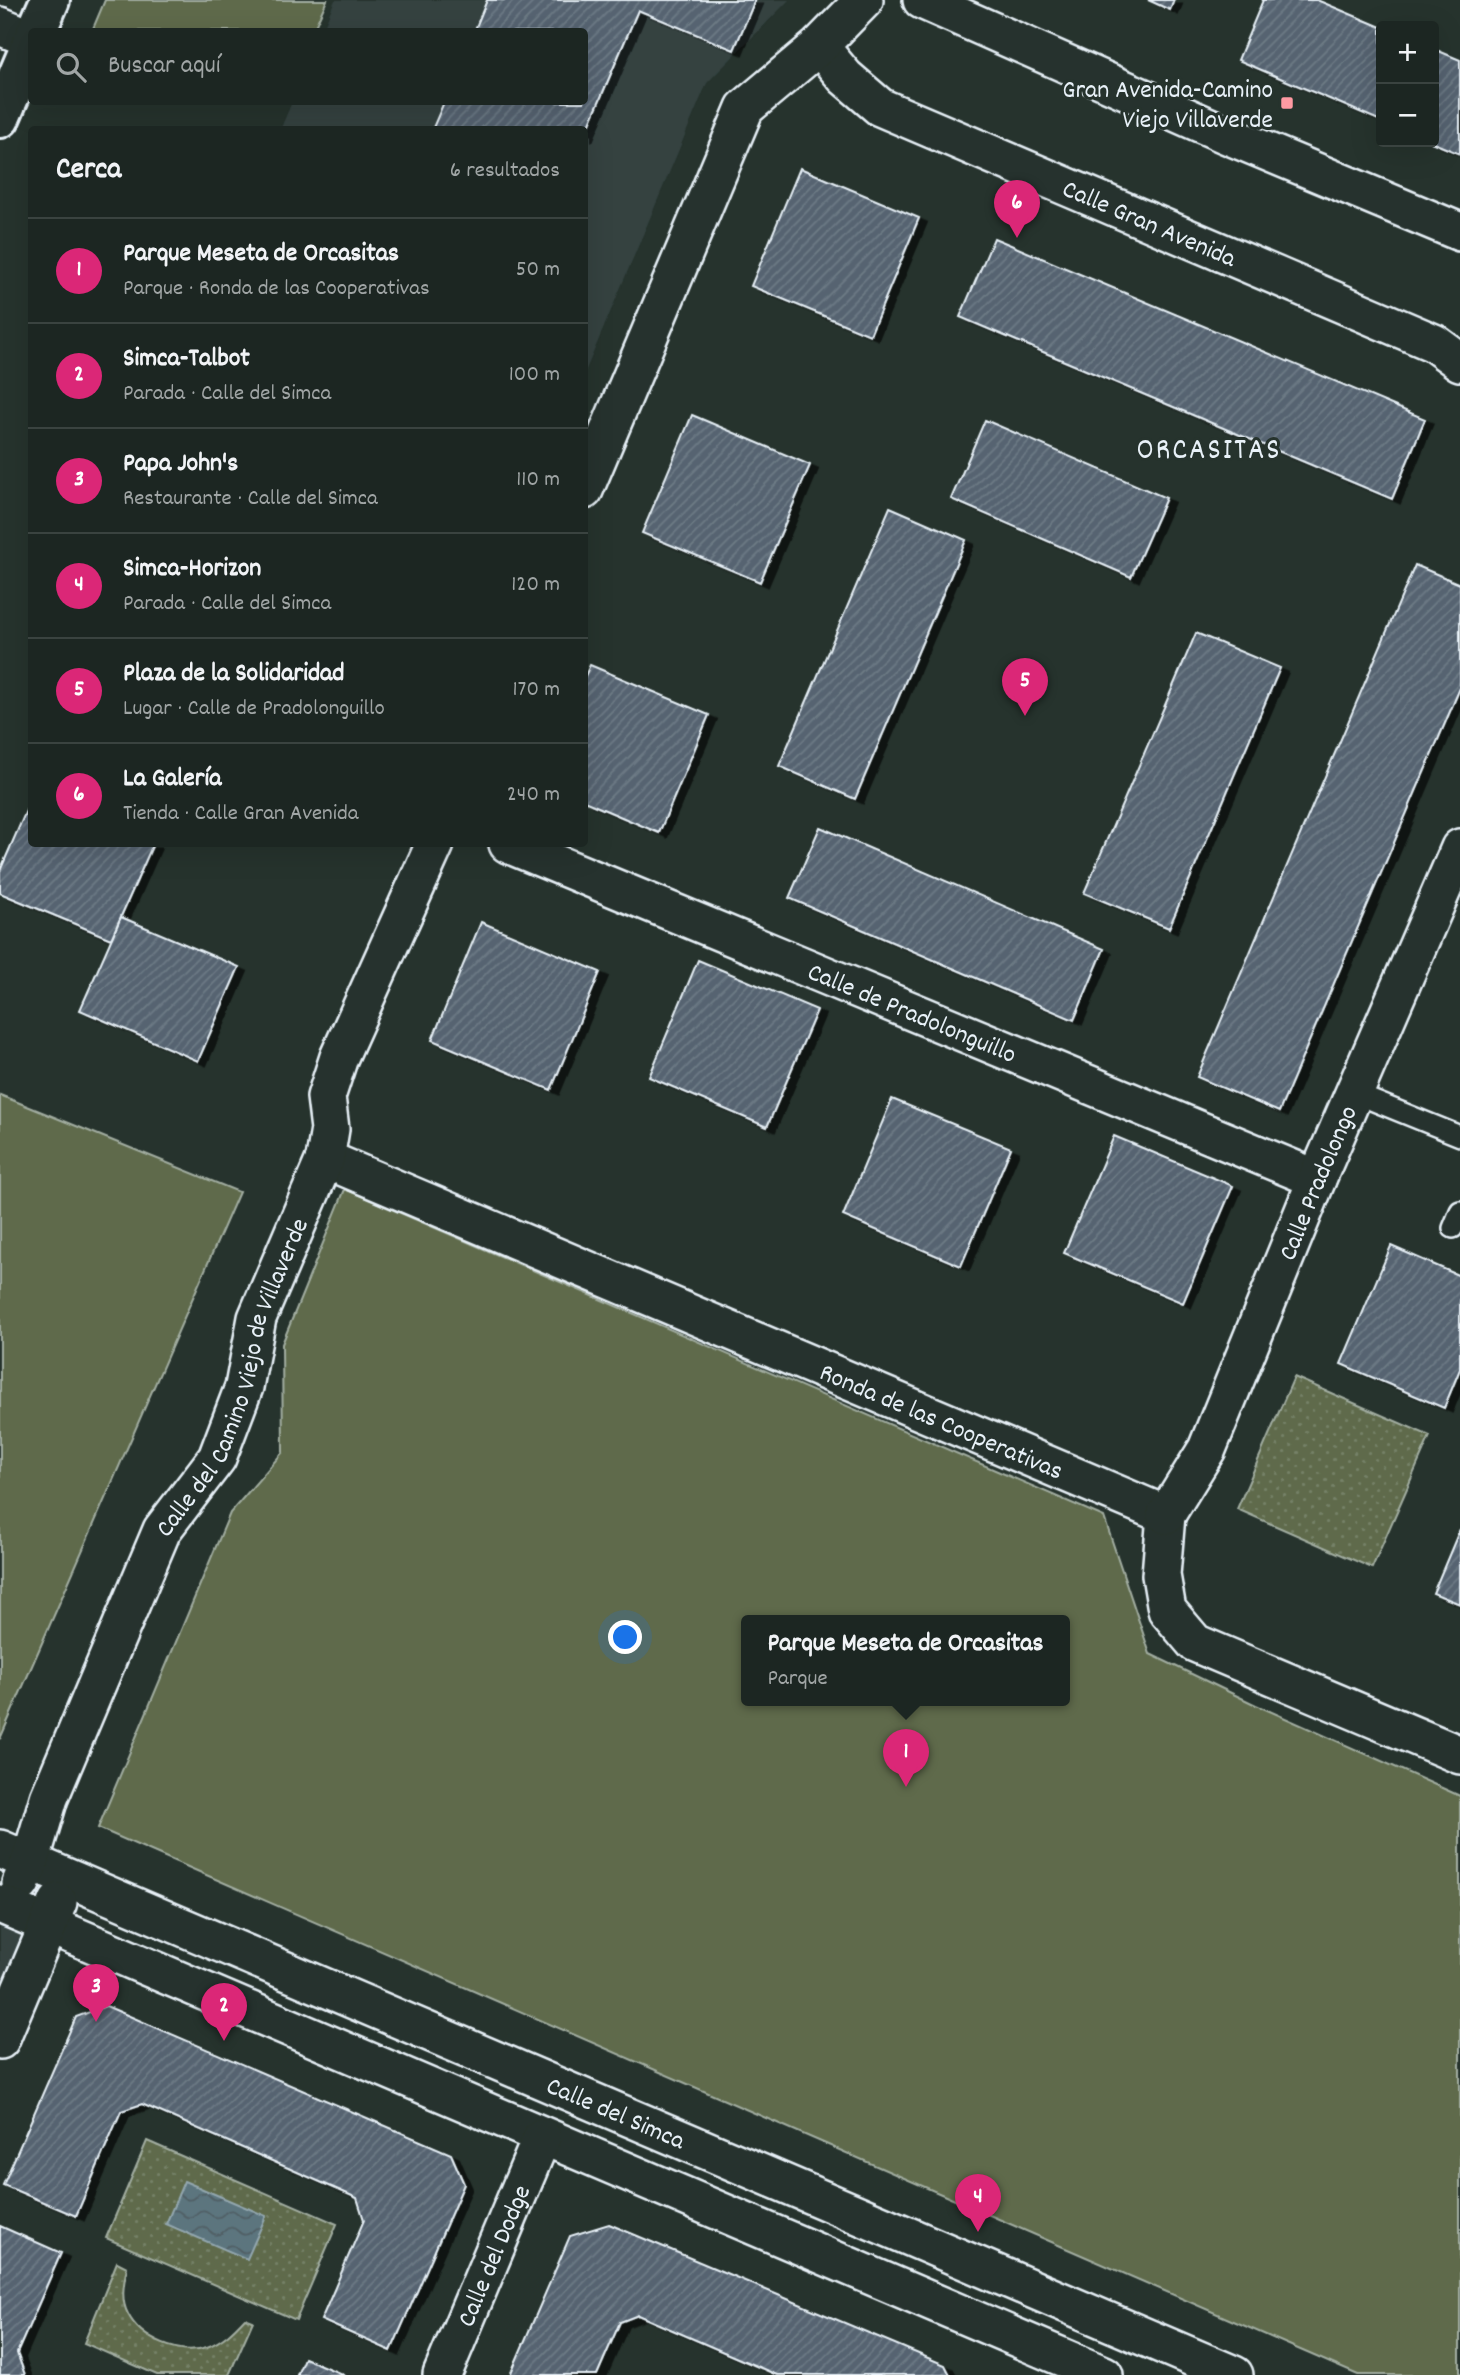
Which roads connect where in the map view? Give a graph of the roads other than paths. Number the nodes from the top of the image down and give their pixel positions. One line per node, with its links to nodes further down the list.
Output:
1 (50, 0): 5 (main road)
2 (864, 0): 7 (street)
3 (922, 0): 10 (street)
4 (0, 26): 6 (street)
5 (38, 28)
6 (28, 39)
7 (819, 46): 11 (street, Calle Gran Avenida); 12 (street)
8 (28, 51): 9 (main road)
9 (0, 118)
10 (1460, 232)
11 (1460, 360)
12 (588, 481)
13 (434, 847): 18 (street, Calle del Camino Viejo de Villaverde)
14 (515, 847): 19 (street, Calle de Pradolonguillo)
15 (1460, 848): 16 (street, Calle Pradolongo)
16 (1354, 1093): 17 (lane); 19 (street, Calle Pradolongo)
17 (1460, 1136)
18 (325, 1159): 20 (street, Ronda de las Cooperativas); 22 (street, Calle del Camino Viejo de Villaverde)
19 (1317, 1179): 20 (street, Calle Pradolongo)
20 (1166, 1515): 21 (street)
21 (1460, 1755)
22 (15, 1856): 23 (street, Calle del Simca); 24 (street, Calle del Camino Viejo de Villaverde)
23 (68, 1879): 25 (street); 31 (street, Calle del Simca)
24 (5, 1906): 25 (street, Calle del Simca)
25 (48, 1926): 26 (street); 27 (street, Calle del Simca)
26 (0, 2040)
27 (542, 2137): 28 (street, Calle del Simca); 29 (street, Calle del Dodge)
28 (1040, 2362): 30 (street, Calle del Simca)
29 (442, 2375)
30 (1104, 2375)
31 (1234, 2375)

